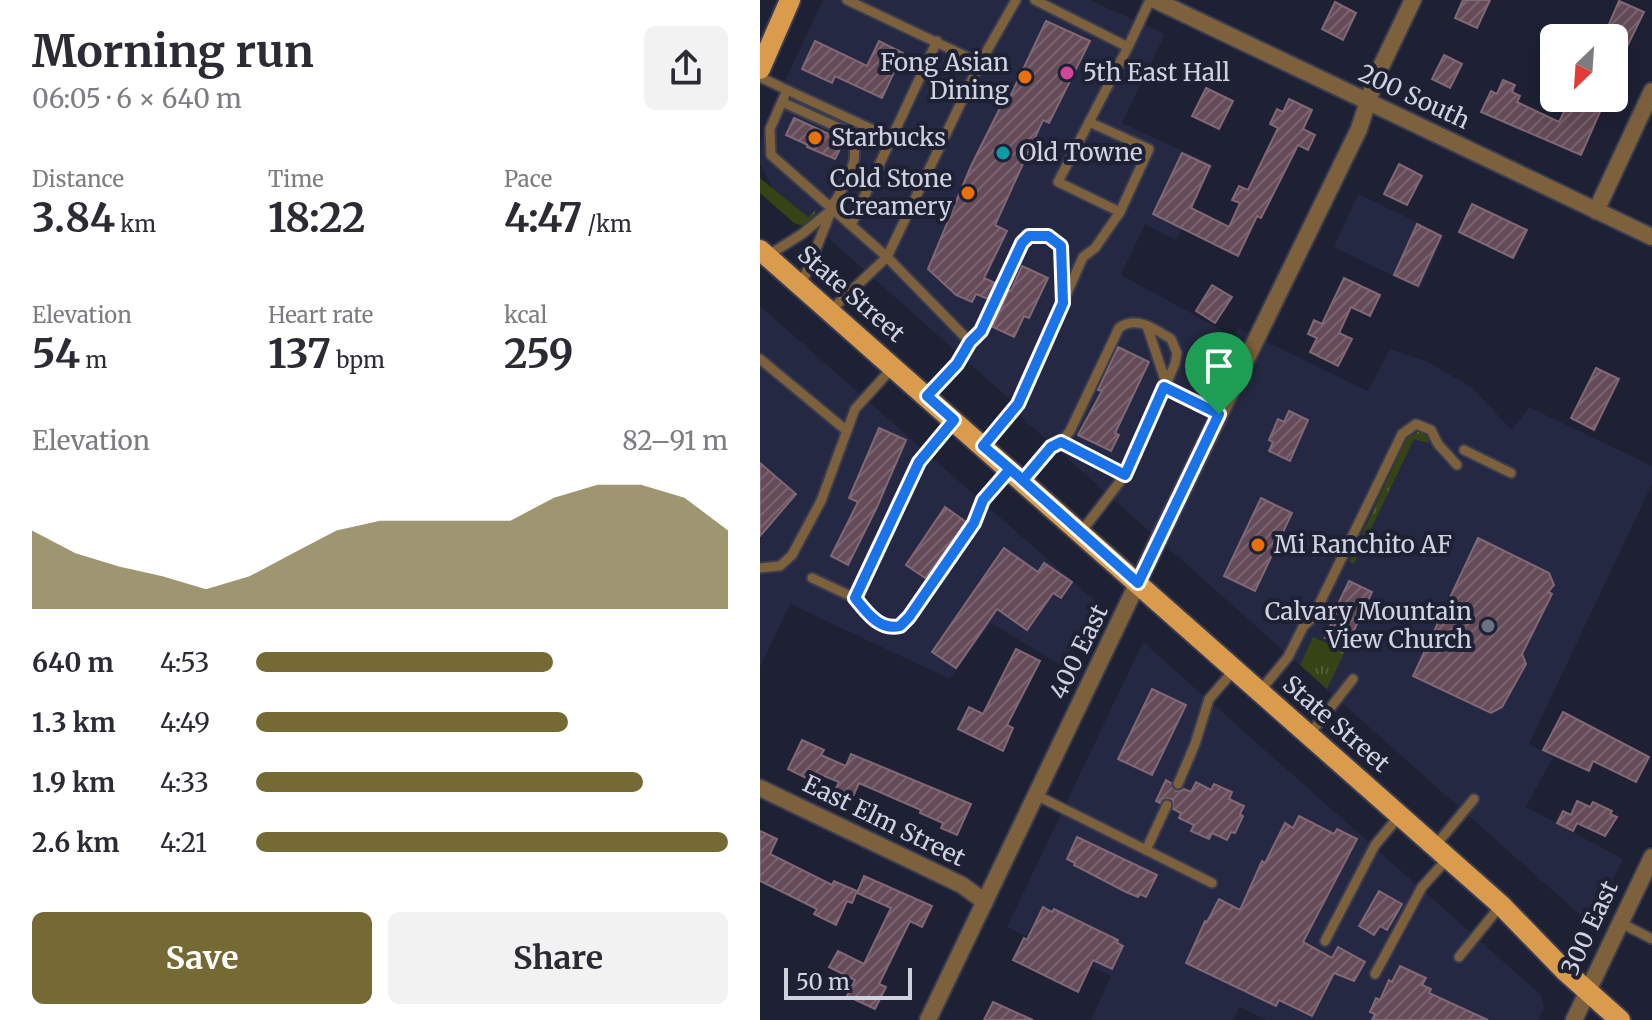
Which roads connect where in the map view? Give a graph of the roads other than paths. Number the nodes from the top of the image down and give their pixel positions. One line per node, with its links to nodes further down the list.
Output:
1 (790, 0): 10 (main road)
2 (1016, 0): 9 (lane)
3 (1035, 0): 8 (lane)
4 (1153, 0): 8 (lane); 15 (street, 200 South)
5 (1413, 0): 15 (street, 400 East)
6 (850, 1): 7 (lane)
7 (937, 41): 9 (lane); 17 (lane)
8 (1128, 47): 16 (lane)
9 (980, 63): 24 (lane)
10 (760, 69)
11 (760, 77): 12 (lane)
12 (787, 90): 14 (lane); 17 (lane)
13 (1652, 91): 19 (street)
14 (782, 102): 18 (lane); 18 (lane)
15 (1368, 102): 19 (street, 200 South); 34 (street, 400 East)
16 (1089, 122): 20 (lane); 20 (lane)
17 (891, 138): 21 (lane)
18 (831, 208): 21 (lane); 23 (lane); 25 (lane)
19 (1596, 211): 22 (street, 200 South)
20 (1120, 212): 26 (lane)
21 (851, 225): 24 (lane)
22 (1652, 237)
23 (764, 253): 25 (main road, State Street)
24 (887, 257): 27 (lane); 29 (lane)
25 (801, 286): 27 (main road, State Street)
26 (1063, 303): 29 (lane); 38 (lane)
27 (829, 312): 31 (main road, State Street)
28 (1147, 326): 32 (lane); 32 (lane); 37 (lane)
29 (970, 342): 33 (lane)
30 (760, 359): 36 (lane)
31 (894, 366): 33 (main road, State Street); 36 (lane)
32 (1165, 385): 34 (lane); 43 (lane)
33 (927, 396): 35 (main road, State Street)
34 (1219, 414): 47 (street, 400 East)
35 (954, 420): 38 (main road, State Street); 48 (lane)
36 (847, 431): 45 (lane)
37 (1061, 442): 42 (lane); 43 (lane)
38 (983, 446): 42 (main road, State Street)
39 (1464, 450): 41 (lane)
40 (1457, 465): 51 (lane)
41 (1511, 473)
42 (1016, 475): 44 (main road, State Street); 48 (lane)
43 (1125, 475): 44 (lane)
44 (1081, 532): 47 (main road, State Street)
45 (760, 568)
46 (812, 578): 48 (lane)
47 (1138, 583): 49 (main road, State Street); 55 (street, 400 East)
48 (855, 598)
49 (1235, 669): 51 (main road, State Street); 53 (lane)
50 (1353, 679): 52 (lane)
51 (1260, 692): 52 (main road, State Street)
52 (1309, 735): 58 (main road, State Street)
53 (1178, 784)
54 (760, 788): 63 (street, East Elm Street)
55 (1036, 795): 59 (lane); 63 (street, 400 East)
56 (1474, 799): 60 (lane)
57 (1167, 805): 59 (lane)
58 (1400, 815): 60 (main road, State Street); 67 (lane)
59 (1146, 850): 62 (lane)
60 (1441, 852): 64 (main road, State Street); 69 (lane)
61 (1652, 857): 65 (street, 300 East)
62 (1212, 883)
63 (985, 902): 71 (street, 400 East)
64 (1501, 905): 68 (lane); 70 (main road, State Street)
65 (1619, 922): 66 (lane); 70 (street, 300 East)
66 (1652, 939)
67 (1325, 941)
68 (1459, 957)
69 (1375, 974)
70 (1587, 990): 72 (street, 300 East); 73 (main road, State Street)
71 (928, 1020)
72 (1574, 1020)
73 (1620, 1020)

